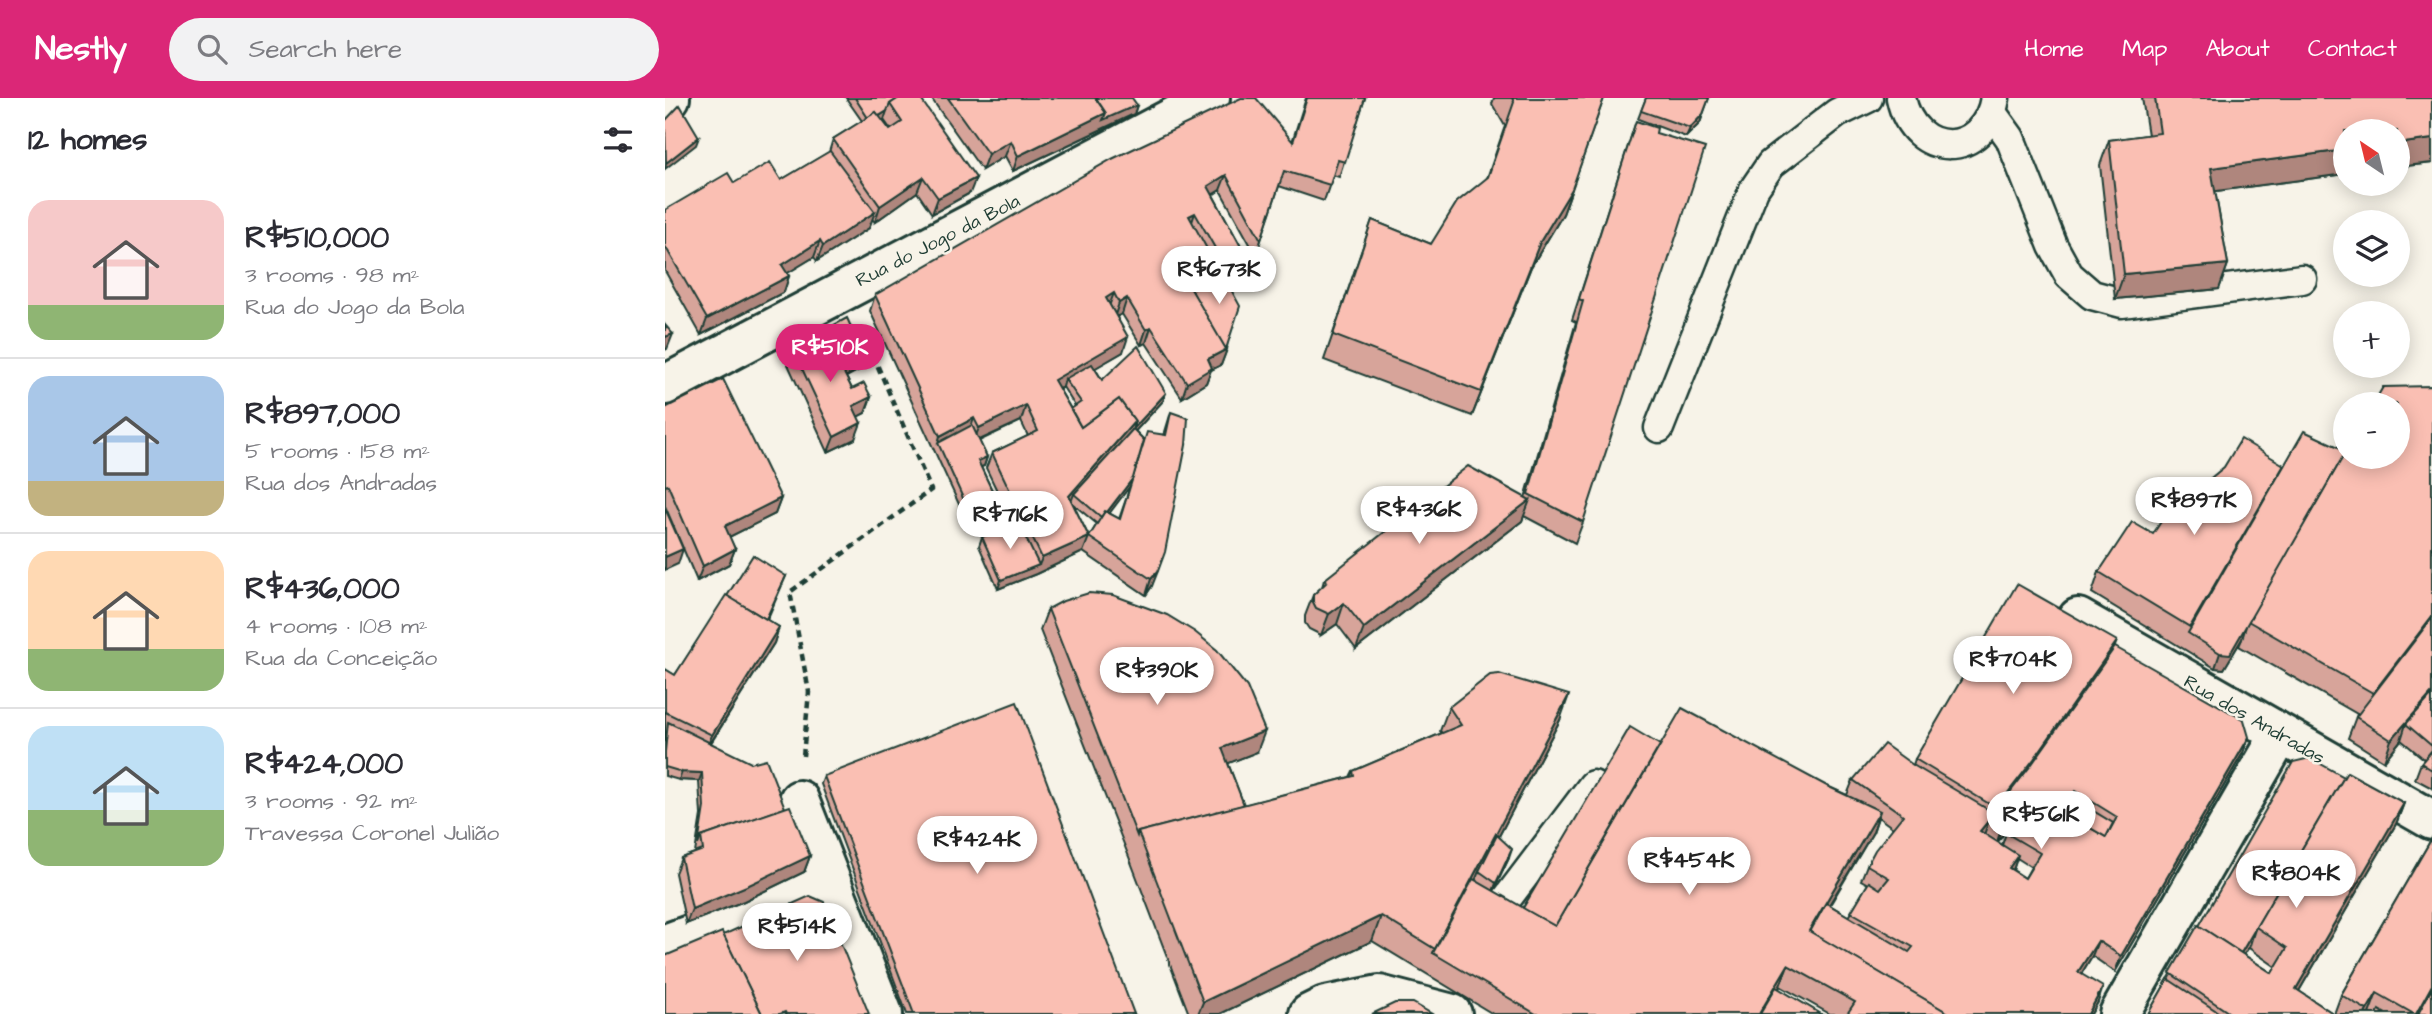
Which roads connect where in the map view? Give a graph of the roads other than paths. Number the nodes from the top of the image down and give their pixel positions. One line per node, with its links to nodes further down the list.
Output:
1 (670, 98): 5 (street)
2 (1210, 98): 8 (street, Rua do Jogo da Bola)
3 (1868, 98): 9 (lane)
4 (1901, 98): 6 (lane)
5 (665, 104)
6 (1994, 105): 7 (lane)
7 (2302, 279)
8 (665, 385)
9 (1658, 428)
10 (2078, 618): 11 (street, Rua dos Andradas)
11 (2280, 735): 14 (street, Rua dos Andradas); 21 (street)
12 (1593, 785): 16 (lane)
13 (799, 800): 15 (street)
14 (2432, 820)
15 (831, 883): 17 (street); 19 (street)
16 (1493, 917)
17 (665, 944)
18 (1442, 1002): 20 (street)
19 (883, 1014)
20 (1309, 1014)
21 (2119, 1014)

